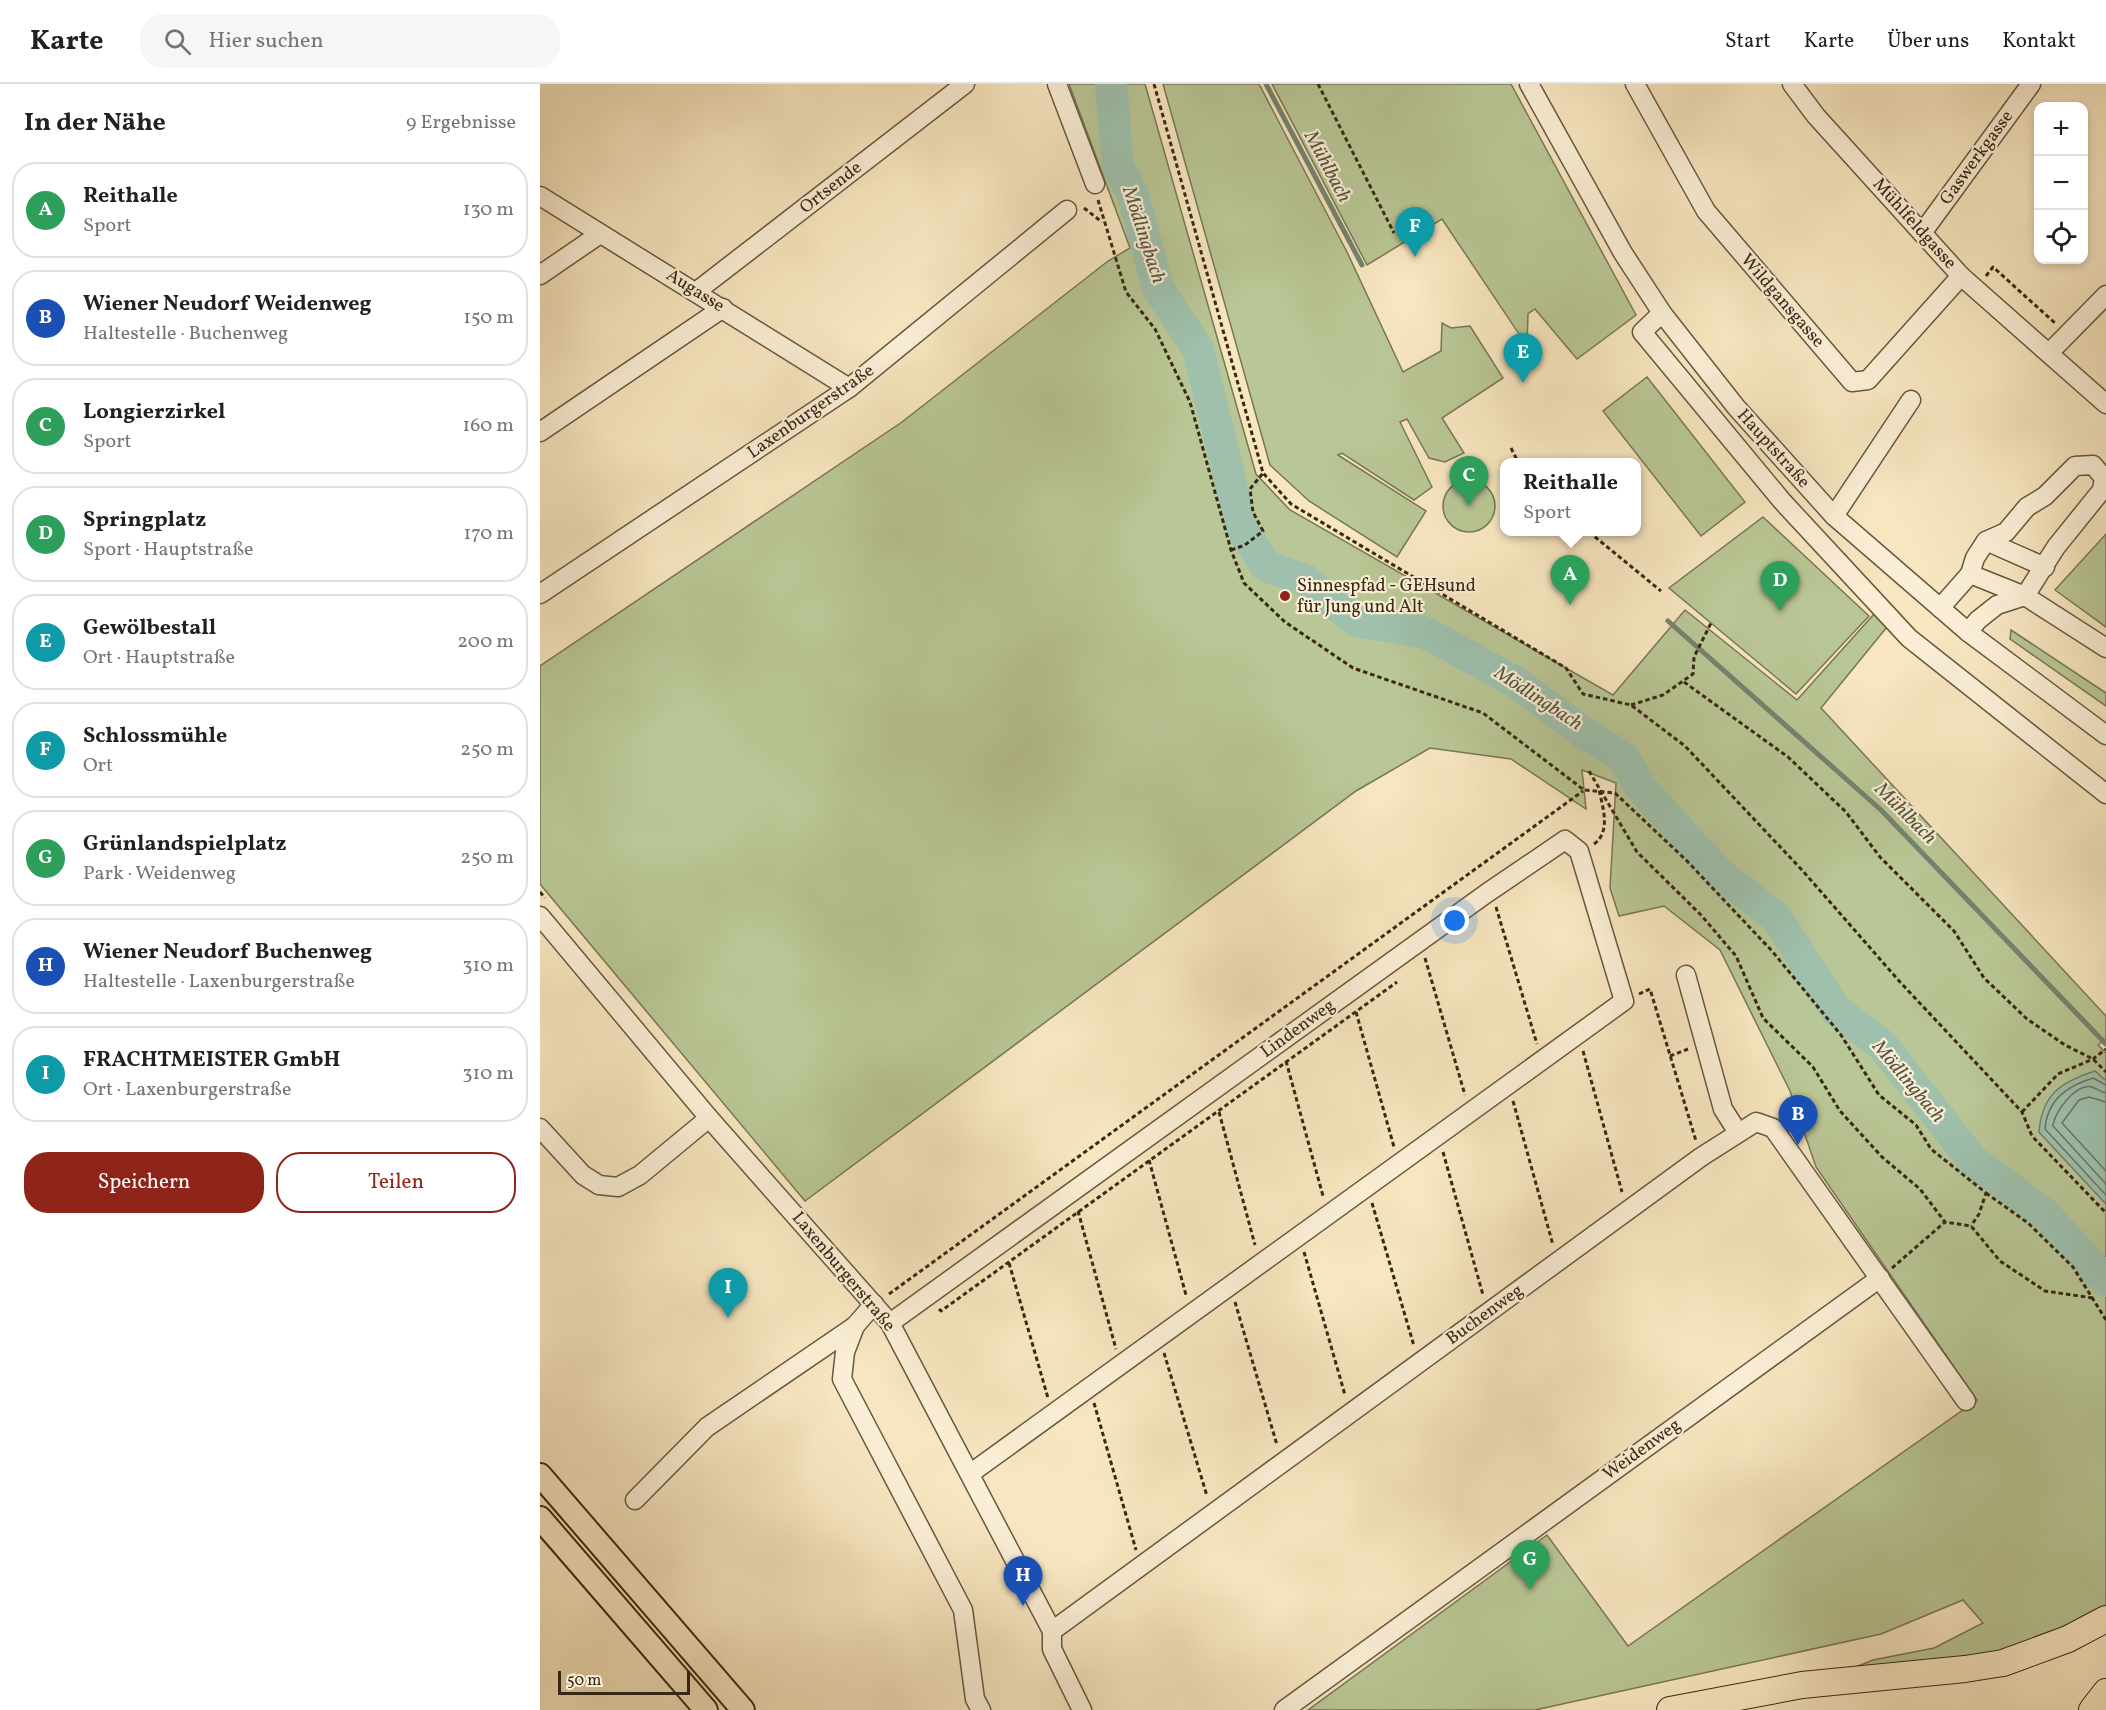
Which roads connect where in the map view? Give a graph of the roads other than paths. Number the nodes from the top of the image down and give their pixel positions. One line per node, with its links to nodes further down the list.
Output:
1 (965, 84): 14 (street, Ortsende)
2 (1058, 84): 7 (street)
3 (1529, 84): 17 (street, Hauptstraße)
4 (1635, 84): 13 (street, Wildgansgasse)
5 (1792, 84): 10 (street, Mühlfeldgasse)
6 (2031, 84): 10 (street, Gaswerkgasse)
7 (1095, 184)
8 (540, 196): 11 (street, Augasse)
9 (1067, 210): 19 (street, Laxenburgerstraße)
10 (1922, 233): 13 (street, Mühlfeldgasse)
11 (600, 234): 12 (street); 14 (street, Augasse)
12 (540, 275)
13 (1968, 282): 18 (street, Mühlfeldgasse)
14 (697, 291): 16 (street, Augasse)
15 (2106, 295): 18 (street)
16 (723, 308): 19 (street, Augasse); 22 (street)
17 (1662, 313): 23 (street, Hauptstraße); 33 (street)
18 (2049, 353): 21 (street, Mühlfeldgasse)
19 (849, 388): 27 (street, Laxenburgerstraße)
20 (1911, 400): 23 (street)
21 (2106, 404)
22 (540, 432)
23 (1834, 516): 29 (street, Hauptstraße)
24 (1986, 541): 25 (street); 25 (street); 26 (street)
25 (2045, 567): 28 (street)
26 (1970, 574): 28 (street); 29 (street)
27 (540, 594)
28 (2025, 596): 30 (street); 31 (street)
29 (1940, 608): 30 (street, Hauptstraße)
30 (1968, 632): 32 (street, Hauptstraße)
31 (2106, 648)
32 (2106, 735)
33 (2106, 795)
34 (540, 916): 36 (street, Laxenburgerstraße)
35 (1686, 975): 38 (street)
36 (709, 1118): 37 (street); 40 (street, Laxenburgerstraße)
37 (540, 1128)
38 (1737, 1131): 39 (street, Buchenweg); 49 (street, Buchenweg)
39 (1880, 1278): 43 (street); 55 (street, Weidenweg)
40 (881, 1300): 41 (street, Laxenburgerstraße); 42 (street)
41 (890, 1323): 44 (street, Laxenburgerstraße); 44 (street, Lindenweg)
42 (855, 1326): 46 (street); 51 (street)
43 (1966, 1401)
44 (971, 1473): 49 (street, Laxenburgerstraße)
45 (540, 1475): 53 (main road)
46 (635, 1500)
47 (540, 1518): 52 (main road)
48 (2106, 1619): 56 (highway)
49 (1052, 1631): 54 (street, Laxenburgerstraße)
50 (2106, 1692): 57 (highway)
51 (975, 1706)
52 (706, 1710)
53 (743, 1710)
54 (1082, 1710)
55 (1284, 1710)
56 (1670, 1710)
57 (2092, 1710)

